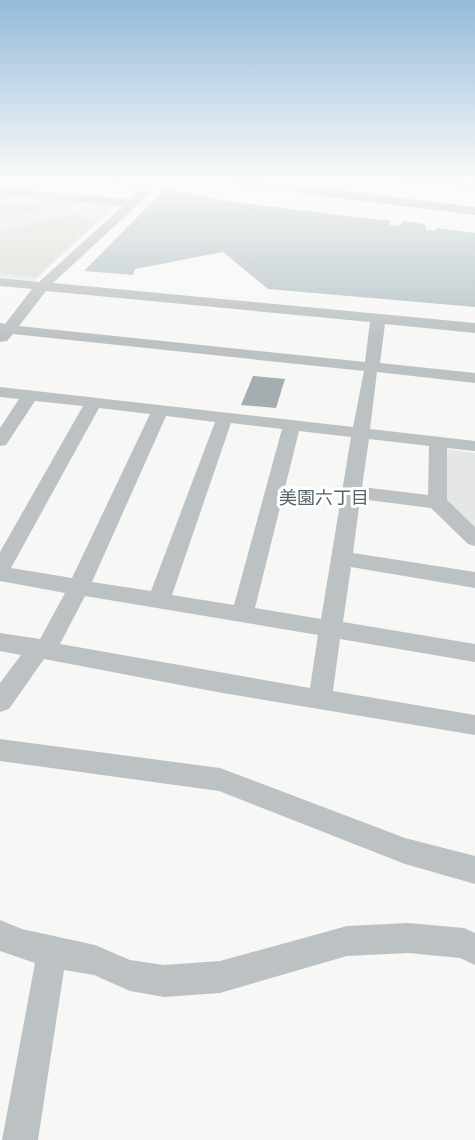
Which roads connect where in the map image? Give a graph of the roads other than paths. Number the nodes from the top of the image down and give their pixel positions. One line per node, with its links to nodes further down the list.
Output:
1 (99, 233): 3 (street)
2 (0, 282): 3 (street)
3 (42, 286): 4 (street); 6 (street)
4 (378, 319): 5 (street); 7 (street)
5 (475, 328)
6 (3, 334): 7 (street)
7 (371, 371): 8 (street); 9 (street); 16 (street)
8 (475, 378)
9 (475, 385)
10 (0, 392): 11 (street)
11 (30, 395): 12 (street); 17 (street)
12 (94, 402): 13 (street); 24 (street)
13 (160, 410): 14 (street); 26 (street)
14 (225, 417): 15 (street); 27 (street)
15 (292, 425): 16 (street); 28 (street)
16 (361, 433): 18 (street); 20 (street)
17 (0, 441)
18 (438, 442): 19 (street); 21 (street)
19 (475, 446)
20 (352, 492): 21 (street); 23 (street)
21 (437, 502): 22 (street)
22 (475, 539)
23 (342, 558): 25 (street); 29 (street)
24 (0, 572): 26 (street)
25 (475, 580)
26 (79, 587): 27 (street); 32 (street)
27 (159, 600): 28 (street)
28 (243, 614): 29 (street)
29 (331, 629): 33 (street); 34 (street)
30 (0, 632): 32 (street)
31 (0, 642): 32 (street)
32 (45, 644): 34 (street); 35 (street); 37 (street)
33 (475, 653)
34 (321, 692): 36 (street)
35 (0, 702)
36 (475, 714)
37 (475, 725)
38 (0, 750): 39 (street)
39 (475, 870)
40 (0, 935): 42 (street)
41 (475, 950): 42 (street)
42 (52, 952): 43 (street)
43 (20, 1140)

